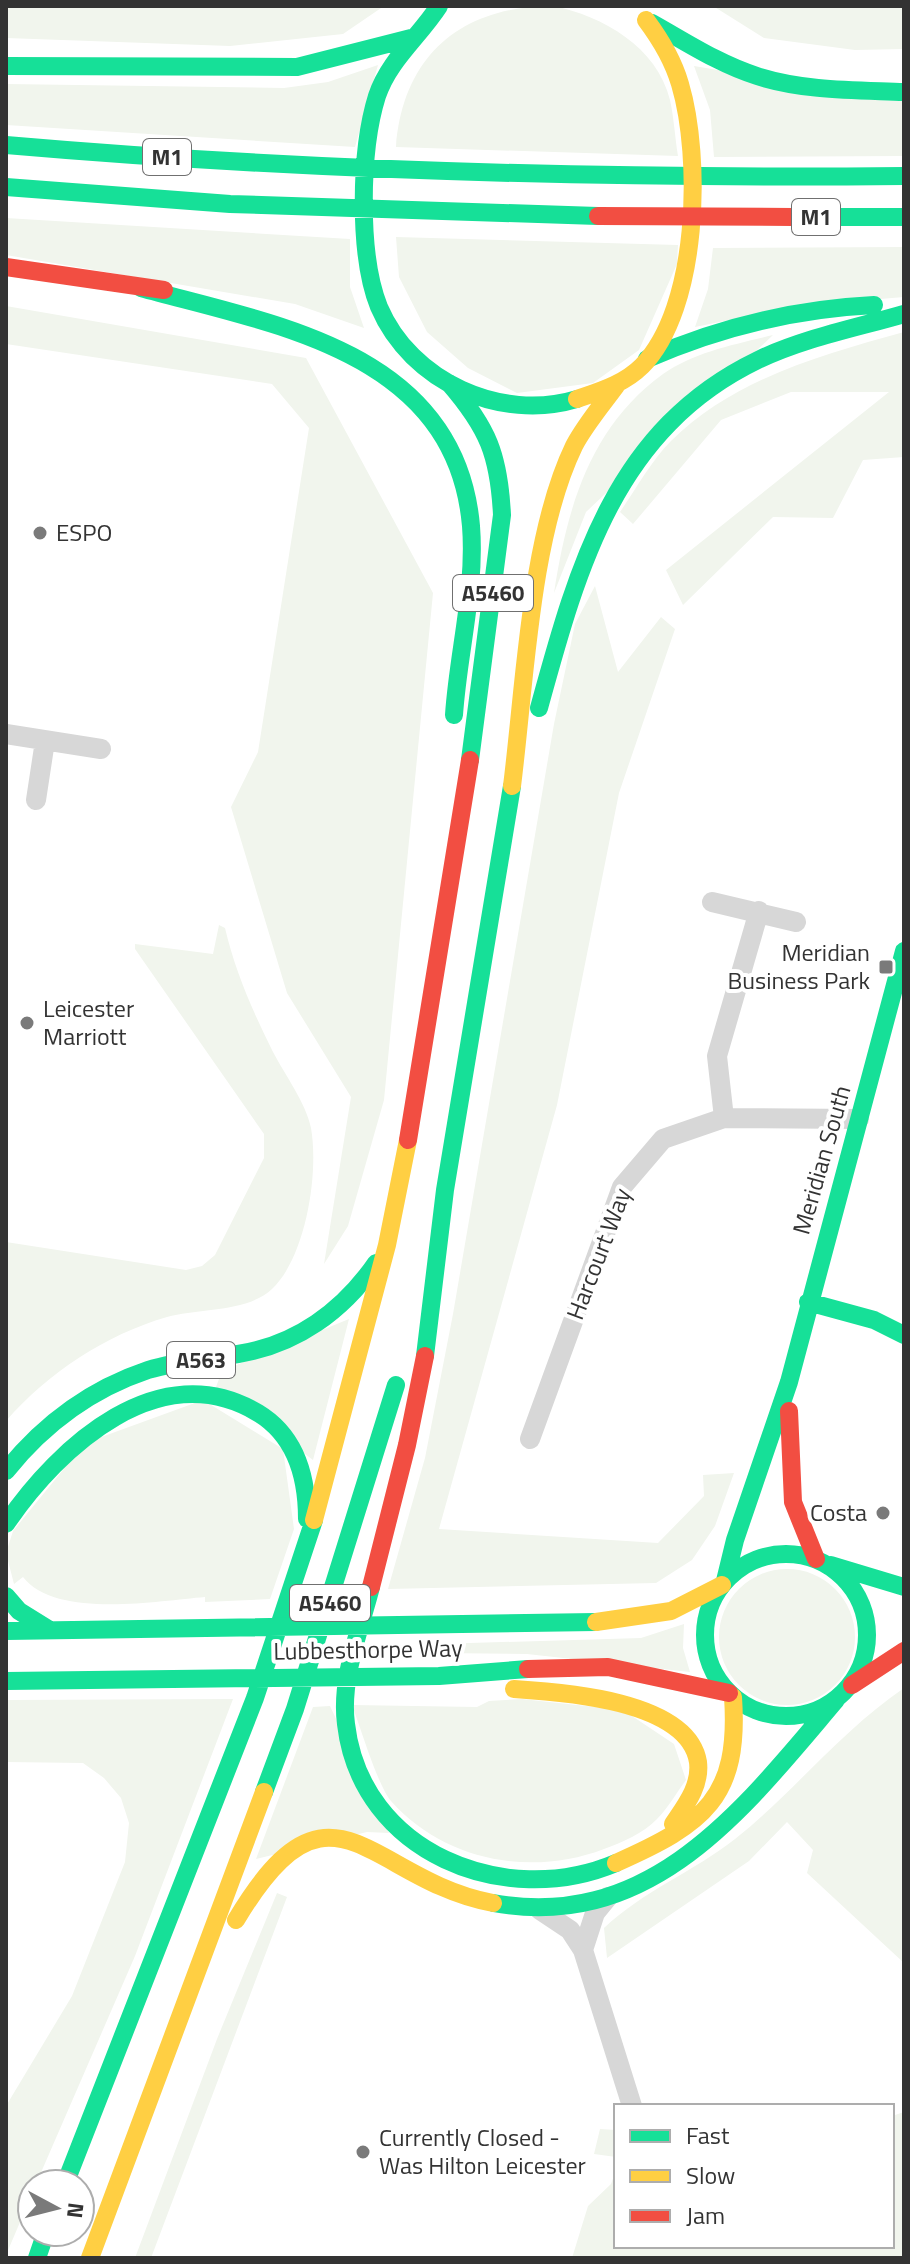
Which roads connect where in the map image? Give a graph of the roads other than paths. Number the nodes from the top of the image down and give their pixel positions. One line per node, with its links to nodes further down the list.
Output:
1 (451, 6): 3 (main road)
2 (629, 7): 4 (main road)
3 (436, 10): 5 (main road)
4 (646, 20): 7 (main road); 19 (main road)
5 (411, 38): 6 (main road); 18 (main road)
6 (6, 66)
7 (904, 92)
8 (6, 145): 9 (main road, M1)
9 (904, 176)
10 (6, 187): 11 (main road, M1)
11 (904, 217)
12 (6, 267): 13 (main road)
13 (141, 288): 15 (main road); 27 (main road)
14 (904, 304): 19 (main road)
15 (282, 307)
16 (904, 314): 26 (main road)
17 (377, 344): 18 (main road)
18 (415, 358): 20 (main road)
19 (647, 359): 21 (main road)
20 (449, 383): 21 (main road); 27 (main road, A5460)
21 (616, 386): 26 (main road, A5460)
22 (6, 734): 23 (street)
23 (45, 741): 24 (street); 25 (street)
24 (101, 749)
25 (36, 800)
26 (510, 805): 34 (main road, A5460)
27 (460, 816): 35 (main road, A5460)
28 (712, 902): 29 (street)
29 (759, 911): 30 (street); 32 (street)
30 (796, 922)
31 (904, 951): 33 (main road, Meridian South)
32 (724, 1118): 33 (street, Harcourt Way); 41 (street, Harcourt Way)
33 (859, 1119): 36 (main road, Meridian South)
34 (445, 1190): 38 (main road, A5460); 58 (main road)
35 (387, 1245): 42 (main road, A563); 44 (main road, A5460)
36 (808, 1302): 37 (main road); 40 (main road, Meridian South)
37 (904, 1335)
38 (409, 1336)
39 (402, 1364): 62 (main road, A5460)
40 (789, 1382): 45 (main road, Meridian South); 46 (main road, Meridian South)
41 (530, 1439)
42 (6, 1471)
43 (6, 1524): 44 (main road)
44 (306, 1549): 64 (main road, A5460)
45 (819, 1561): 46 (main road); 47 (main road); 57 (main road)
46 (724, 1583): 49 (main road, Lubbesthorpe Way); 56 (main road)
47 (904, 1587)
48 (6, 1596): 49 (main road)
49 (48, 1629): 50 (main road, Lubbesthorpe Way)
50 (6, 1631)
51 (904, 1651): 57 (main road)
52 (78, 1661): 54 (main road)
53 (439, 1676): 54 (main road, Lubbesthorpe Way); 56 (main road, Lubbesthorpe Way); 58 (main road)
54 (148, 1677): 55 (main road, Lubbesthorpe Way)
55 (6, 1681)
56 (731, 1695): 57 (main road); 58 (main road)
57 (839, 1697): 59 (main road)
58 (663, 1838)
59 (609, 1896): 60 (main road); 61 (street)
60 (533, 1907): 61 (street); 62 (main road)
61 (583, 1950): 63 (street)
62 (186, 2008): 65 (main road, A5460)
63 (631, 2104)
64 (71, 2168)
65 (90, 2258)

